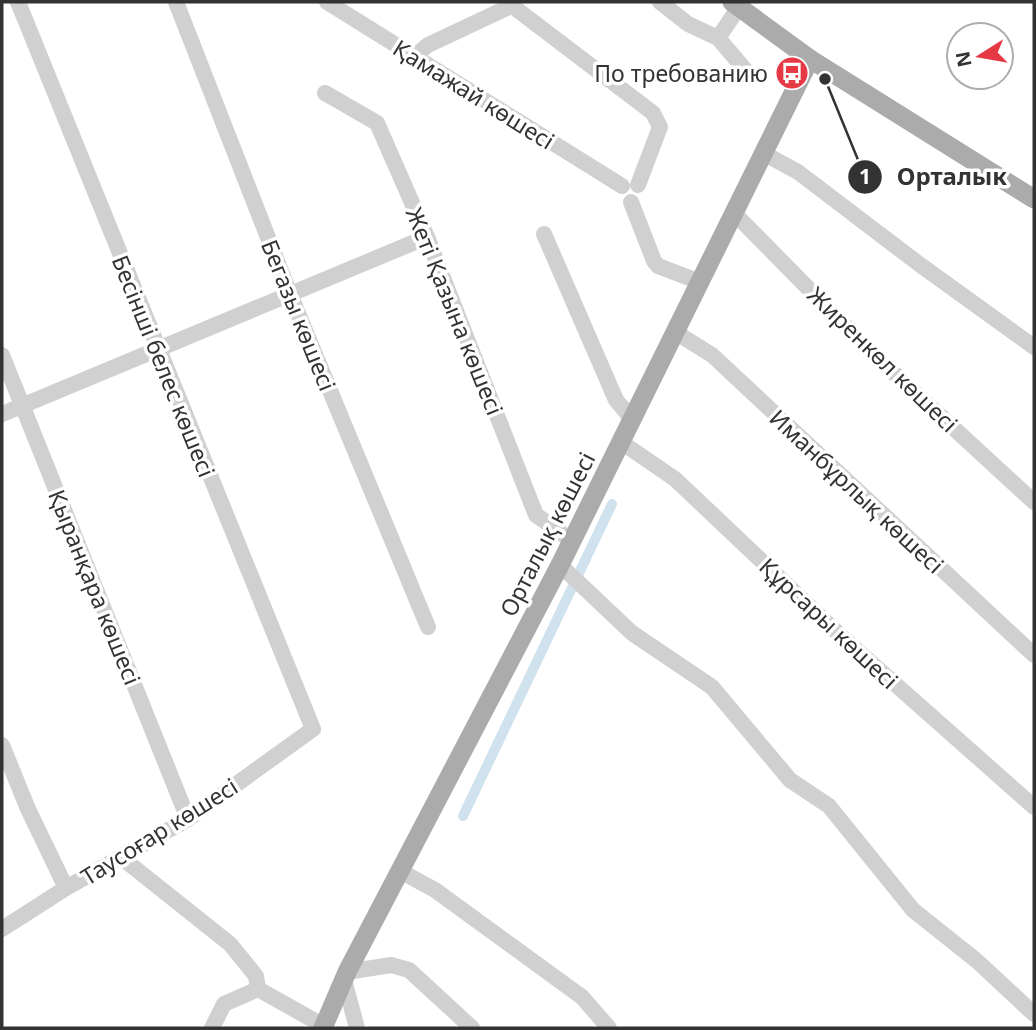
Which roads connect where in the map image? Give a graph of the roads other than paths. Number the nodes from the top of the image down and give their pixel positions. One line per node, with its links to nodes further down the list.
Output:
1 (18, 2): 24 (street, Бесінші белес көшесі)
2 (176, 2): 21 (street, Бегазы көшесі)
3 (327, 2): 8 (street, Қамажай көшесі)
4 (660, 2): 7 (street)
5 (509, 4): 8 (street); 13 (street)
6 (736, 4): 7 (street); 9 (main road)
7 (718, 38): 10 (street)
8 (415, 56): 13 (street, Қамажай көшесі)
9 (810, 58): 12 (main road, Орталық көшесі); 14 (main road)
10 (747, 72)
11 (325, 93): 17 (street, Жеті Қазына көшесі)
12 (764, 153): 15 (main road, Орталық көшесі); 18 (street)
13 (630, 185): 20 (street)
14 (1034, 199)
15 (734, 213): 20 (main road, Орталық көшесі); 30 (street, Жиренкөл көшесі)
16 (544, 234): 28 (street)
17 (427, 237): 21 (street); 31 (street, Жеті Қазына көшесі)
18 (919, 264): 19 (street); 23 (street)
19 (951, 274)
20 (700, 282): 22 (main road, Орталық көшесі)
21 (290, 294): 24 (street); 33 (street, Бегазы көшесі)
22 (676, 332): 28 (main road, Орталық көшесі); 34 (street, Иманбұрлық көшесі)
23 (1034, 347)
24 (158, 350): 26 (street); 35 (street, Бесінші белес көшесі)
25 (2, 355): 26 (street, Қыранқара көшесі)
26 (22, 406): 27 (street); 38 (street, Қыранқара көшесі)
27 (2, 414)
28 (633, 419): 29 (main road, Орталық көшесі)
29 (621, 442): 31 (main road, Орталық көшесі); 37 (street, Құрсары көшесі)
30 (1034, 502)
31 (572, 541): 32 (main road, Орталық көшесі)
32 (560, 565): 40 (main road, Орталық көшесі); 45 (street)
33 (428, 627)
34 (1034, 655)
35 (313, 729): 38 (street, Тауcоғар көшесі)
36 (2, 745): 41 (street)
37 (1034, 807)
38 (188, 818): 39 (street, Тауcоғар көшесі)
39 (122, 858): 41 (street, Тауcоғар көшесі); 44 (street)
40 (400, 871): 43 (main road, Орталық көшесі); 50 (street)
41 (66, 888): 42 (street, Тауcоғар көшесі)
42 (2, 929)
43 (346, 976): 46 (main road, Орталық көшесі); 48 (street); 49 (street)
44 (258, 989): 46 (street); 47 (street)
45 (1034, 1014)
46 (323, 1027)
47 (212, 1028)
48 (357, 1028)
49 (472, 1028)
50 (609, 1028)

